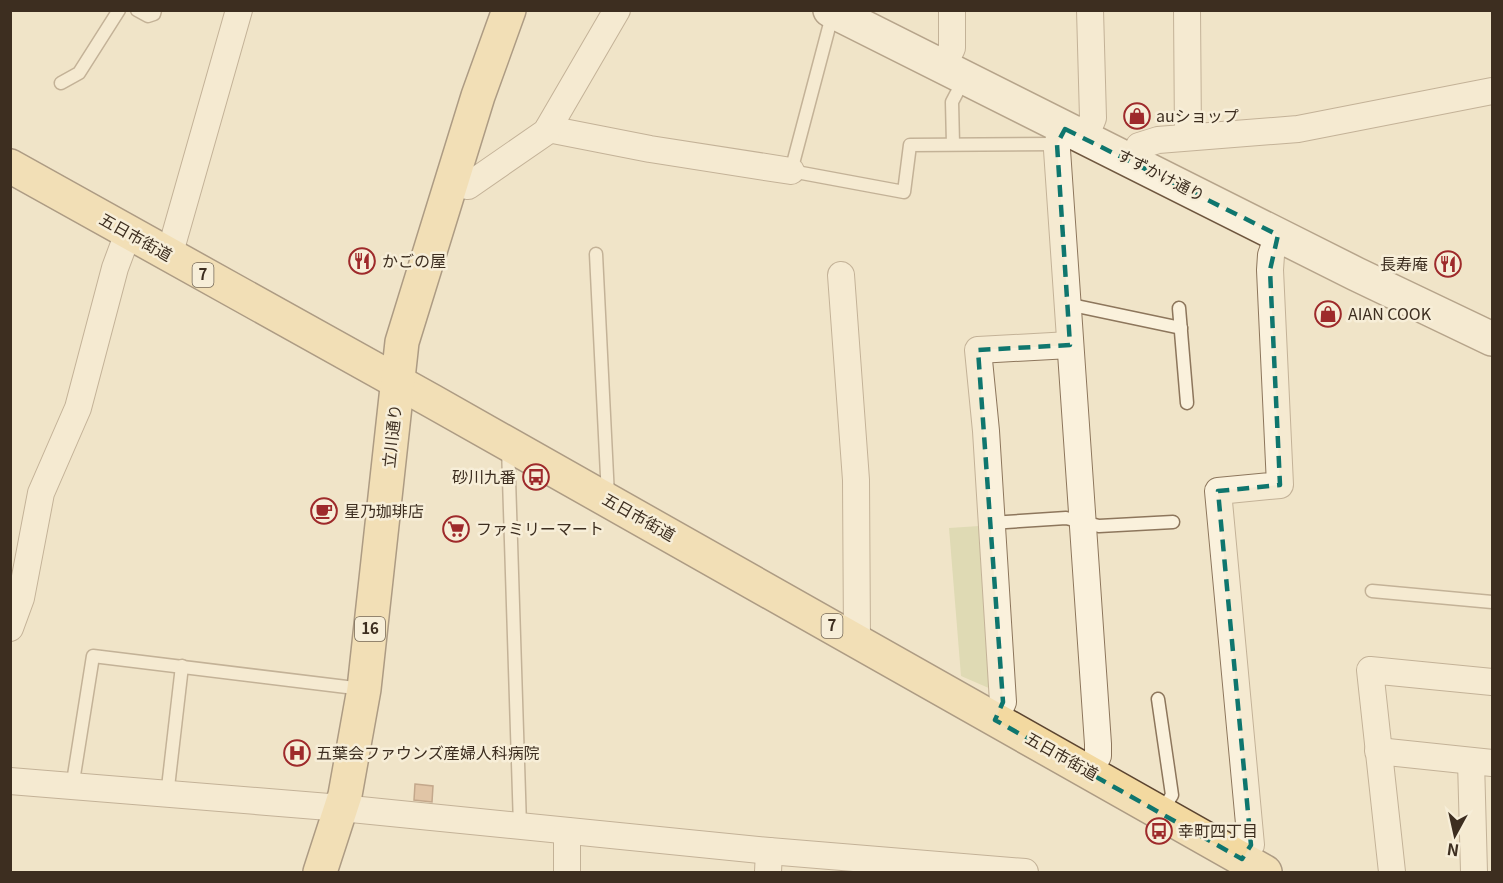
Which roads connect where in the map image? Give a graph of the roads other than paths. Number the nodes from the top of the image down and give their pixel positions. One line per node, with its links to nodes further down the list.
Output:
1 (119, 10): 12 (lane)
2 (137, 10): 3 (lane)
3 (155, 10)
4 (239, 10): 25 (street)
5 (508, 10): 21 (main road, 立川通り / 16)
6 (617, 10): 14 (street)
7 (952, 10): 11 (street)
8 (1090, 10): 15 (street)
9 (1187, 10): 16 (street)
10 (831, 11): 11 (street, すずかけ通り); 20 (lane)
11 (954, 72): 15 (street, すずかけ通り); 17 (lane)
12 (61, 83)
13 (1492, 91): 16 (street)
14 (548, 129): 20 (street); 21 (street)
15 (1069, 137): 17 (lane); 18 (street, すずかけ通り); 27 (street)
16 (1188, 137): 18 (street)
17 (953, 144): 20 (lane)
18 (1132, 160): 23 (street, すずかけ通り)
19 (10, 166): 22 (main road, 五日市街道 / 7)
20 (791, 171)
21 (451, 182): 32 (main road, 立川通り / 16)
22 (128, 233): 25 (main road, 五日市街道 / 7); 41 (street)
23 (1278, 235): 30 (street, すずかけ通り); 59 (street)
24 (596, 254): 35 (lane)
25 (169, 256): 32 (main road, 五日市街道 / 7)
26 (841, 275): 42 (street)
27 (1067, 304): 29 (lane); 31 (street)
28 (1179, 308): 29 (lane)
29 (1181, 328): 33 (lane)
30 (1492, 339)
31 (1070, 345): 36 (street); 38 (street)
32 (398, 381): 34 (main road, 五日市街道 / 7); 45 (main road, 立川通り / 16)
33 (1187, 403)
34 (508, 443): 35 (main road, 五日市街道 / 7); 56 (lane)
35 (608, 500): 42 (main road, 五日市街道 / 7)
36 (1084, 521): 37 (lane); 38 (lane); 50 (street)
37 (1173, 522)
38 (990, 523): 47 (street)
39 (1372, 591): 40 (lane)
40 (1492, 602)
41 (10, 628)
42 (857, 640): 47 (main road, 五日市街道 / 7)
43 (182, 666): 45 (lane); 52 (lane); 53 (lane)
44 (1492, 682): 48 (street)
45 (364, 689): 54 (main road, 立川通り / 16)
46 (1158, 699): 55 (lane)
47 (995, 720): 50 (main road, 五日市街道 / 7)
48 (1378, 751): 49 (street); 63 (street)
49 (1482, 762): 64 (street)
50 (1090, 771): 55 (main road, 五日市街道 / 7)
51 (10, 781): 52 (street)
52 (72, 788): 53 (street)
53 (167, 796): 54 (street)
54 (341, 808): 56 (street); 60 (main road, 立川通り / 16)
55 (1161, 812): 59 (main road, 五日市街道 / 7)
56 (520, 826): 57 (street)
57 (567, 831): 58 (street); 61 (street)
58 (769, 862): 62 (street)
59 (1253, 866)
60 (320, 873)
61 (567, 873)
62 (1025, 873)
63 (1392, 873)
64 (1474, 873)

